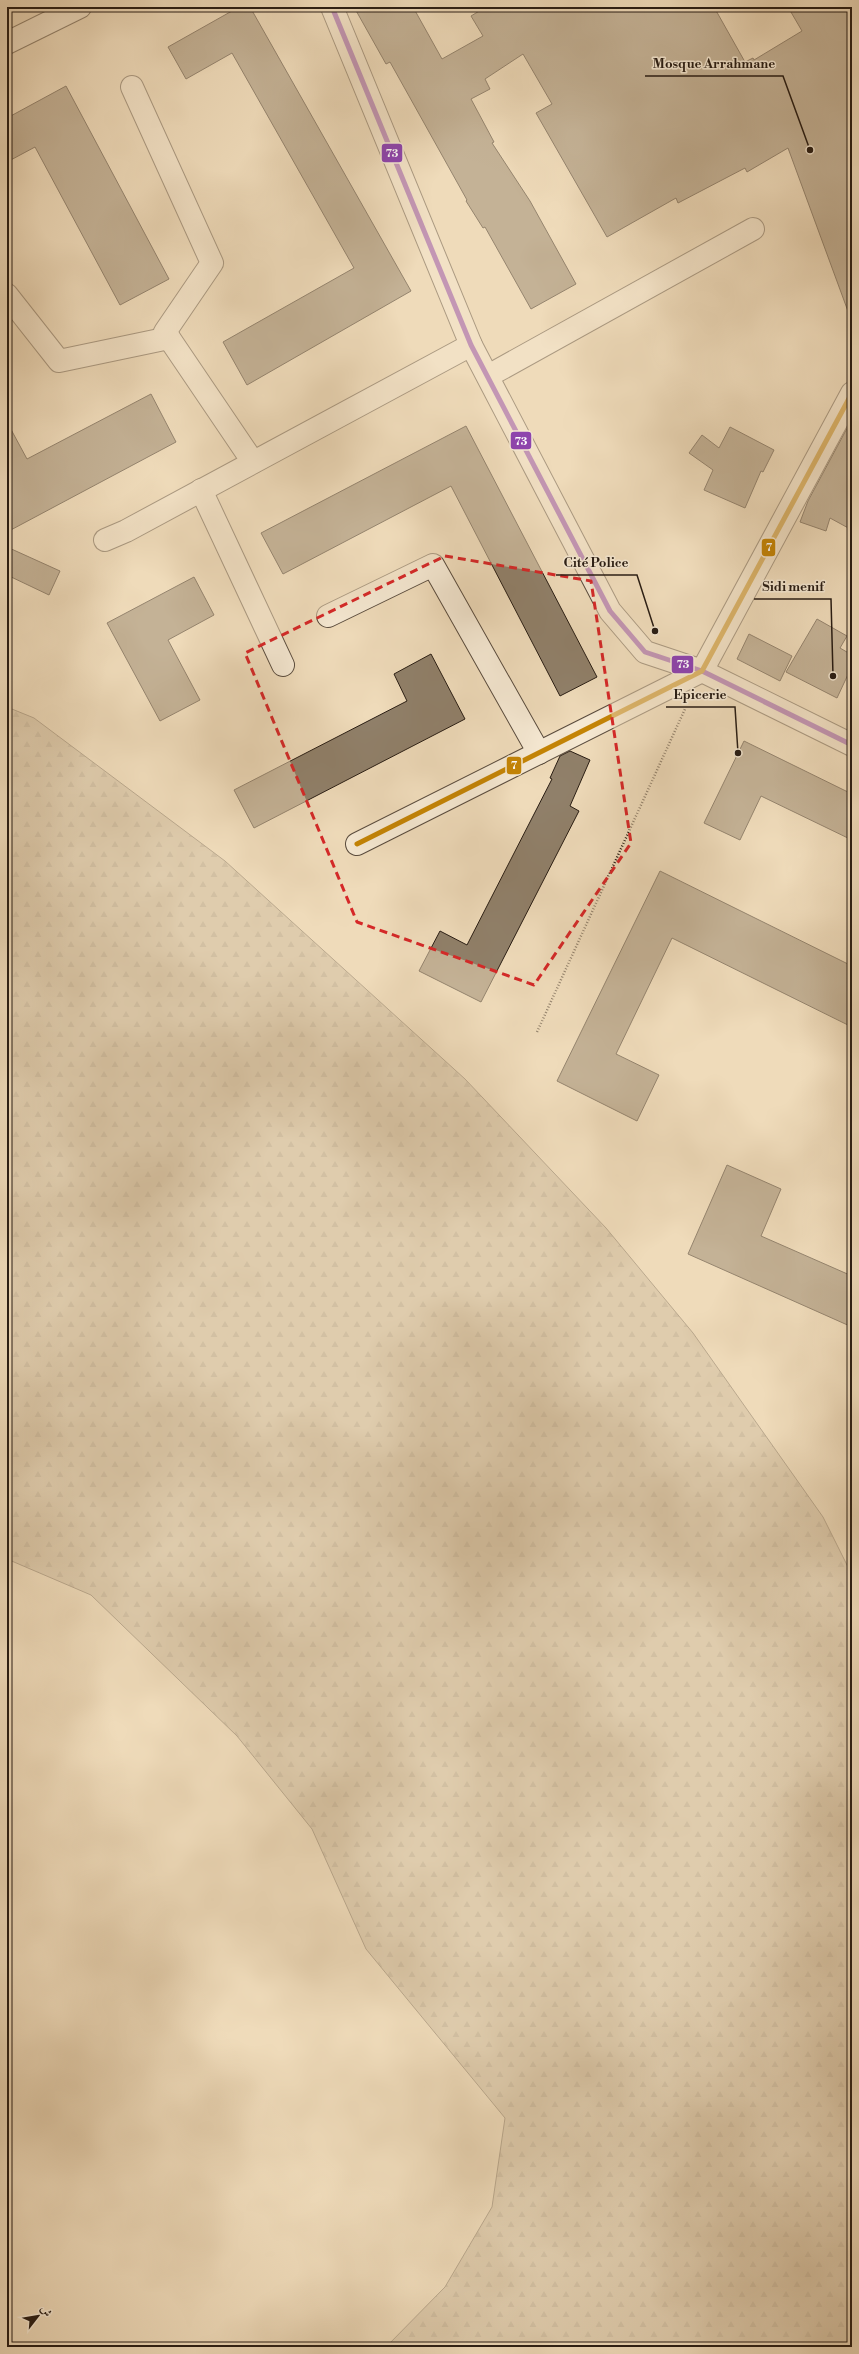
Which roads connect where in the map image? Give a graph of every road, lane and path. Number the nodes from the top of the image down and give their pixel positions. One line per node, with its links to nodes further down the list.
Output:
1 (80, 7): 3 (street)
2 (332, 7): 8 (street)
3 (7, 43)
4 (132, 87): 7 (street)
5 (753, 229): 9 (street)
6 (7, 295): 7 (street)
7 (169, 338): 11 (street)
8 (471, 345): 9 (street); 11 (street)
9 (488, 376): 16 (street)
10 (852, 393): 16 (street)
11 (253, 462): 12 (street)
12 (201, 490): 13 (street); 15 (street)
13 (105, 540)
14 (328, 616): 19 (street)
15 (283, 665)
16 (702, 671): 18 (street); 19 (street)
17 (686, 707): 21 (path)
18 (852, 745)
19 (539, 752): 20 (street)
20 (357, 844)
21 (537, 1032)

